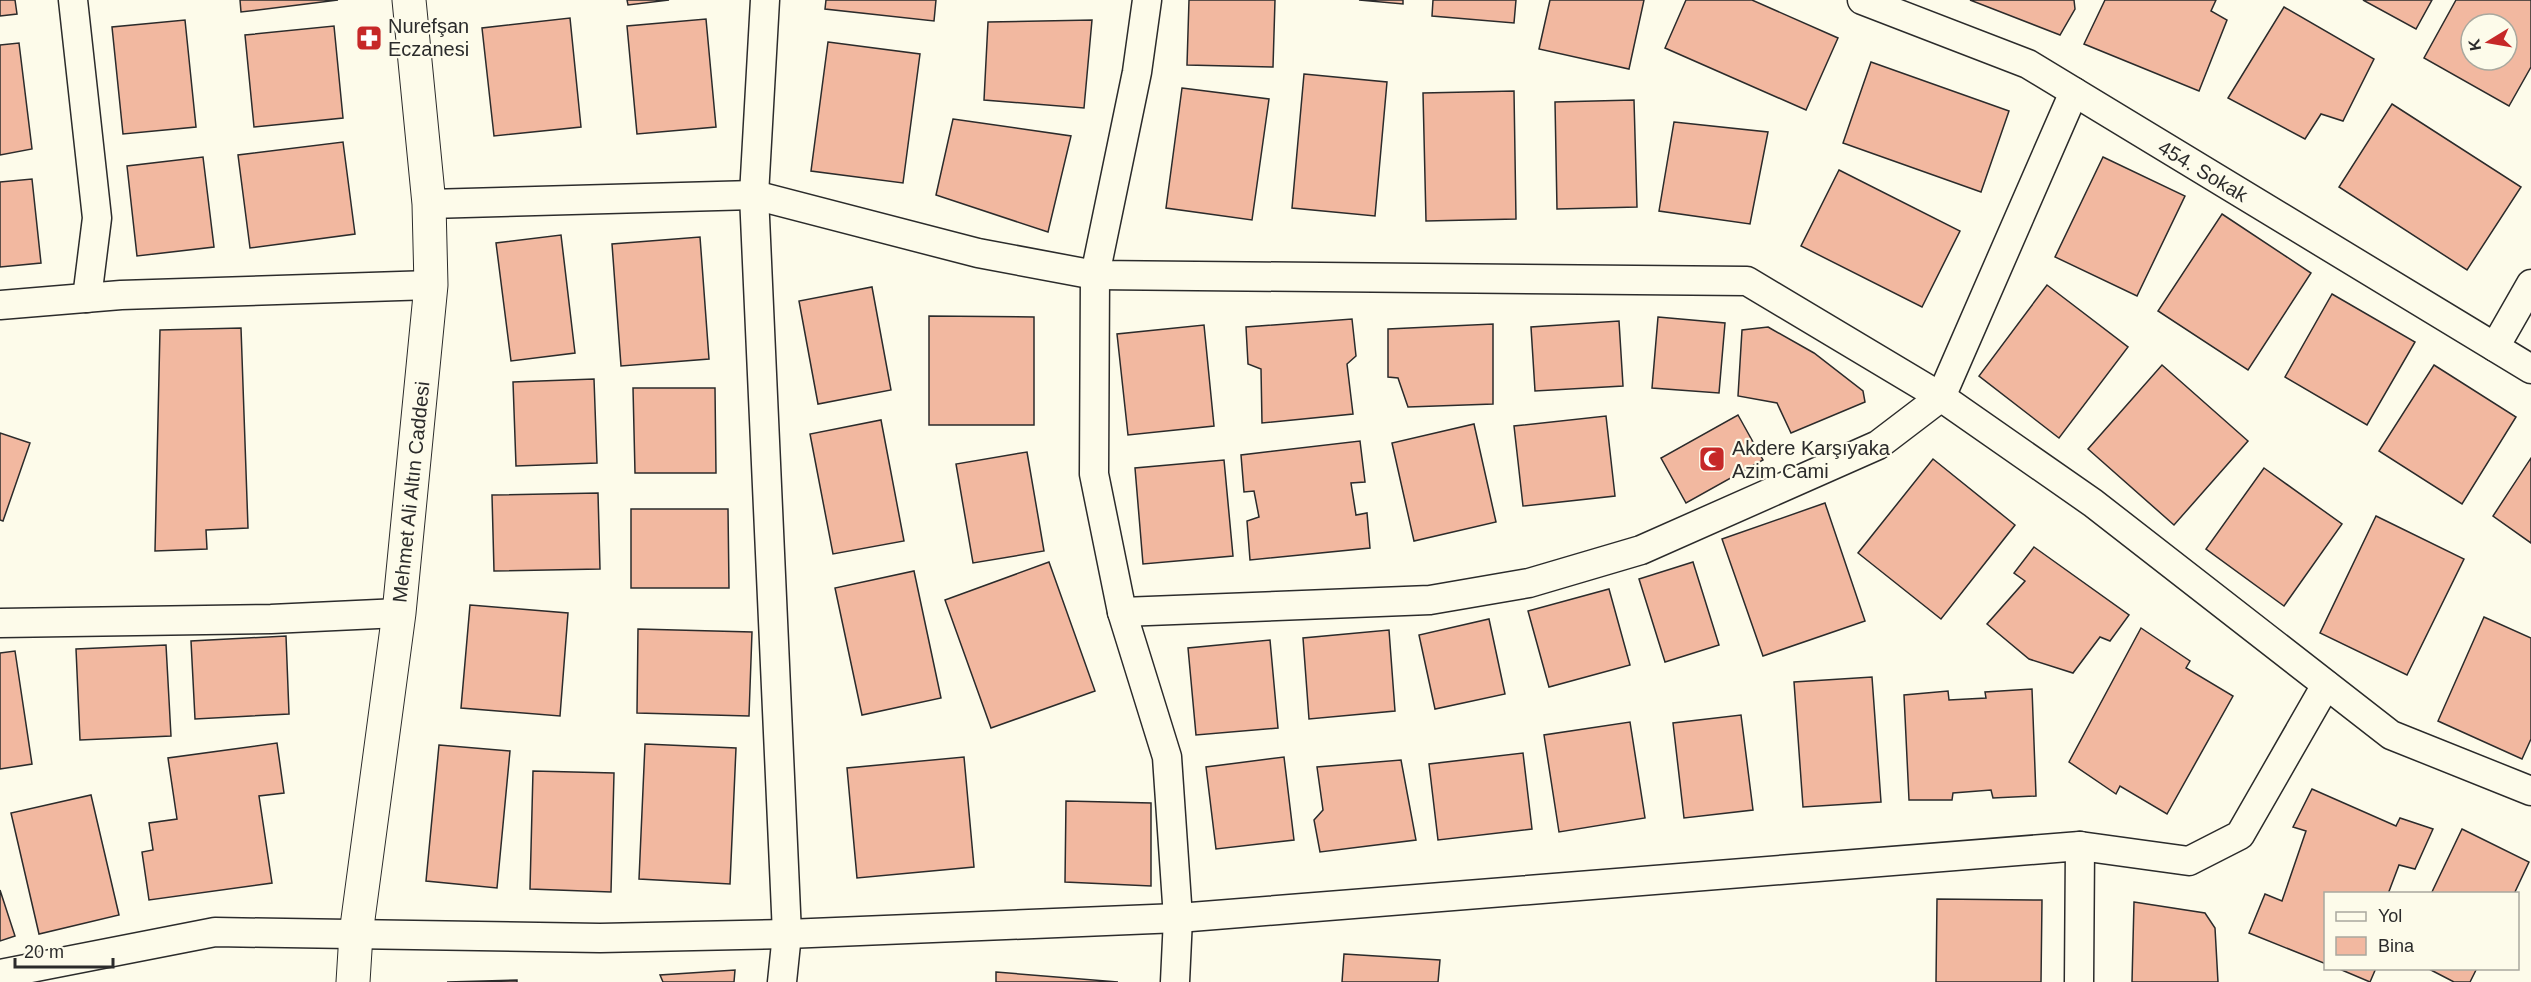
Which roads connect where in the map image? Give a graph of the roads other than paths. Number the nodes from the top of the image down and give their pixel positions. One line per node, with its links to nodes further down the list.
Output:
1 (73, 0): 12 (street)
2 (409, 0): 8 (street, Mehmet Ali Altın Caddesi)
3 (765, 0): 7 (street)
4 (1147, 0): 9 (street)
5 (1862, 0): 6 (street, 454. Sokak)
6 (2074, 92): 14 (street, 454. Sokak); 16 (street)
7 (754, 195): 8 (street); 9 (street); 25 (street)
8 (429, 204): 10 (street, Mehmet Ali Altın Caddesi)
9 (1095, 274): 16 (street); 17 (street)
10 (431, 285): 12 (street); 18 (street, Mehmet Ali Altın Caddesi)
11 (2531, 285): 14 (street)
12 (87, 298): 13 (street)
13 (0, 306)
14 (2495, 347): 15 (street, 454. Sokak)
15 (2531, 369)
16 (1941, 397): 17 (street); 20 (street)
17 (1122, 612): 23 (street)
18 (399, 613): 19 (street); 24 (street, Mehmet Ali Altın Caddesi)
19 (0, 623)
20 (2326, 685): 21 (street); 22 (street)
21 (2531, 791)
22 (2080, 846): 23 (street); 30 (street)
23 (1178, 918): 25 (street); 29 (street)
24 (356, 934): 25 (street); 26 (street); 27 (street, Mehmet Ali Altın Caddesi)
25 (787, 934): 28 (street)
26 (0, 974)
27 (353, 982)
28 (782, 982)
29 (1175, 982)
30 (2079, 982)

